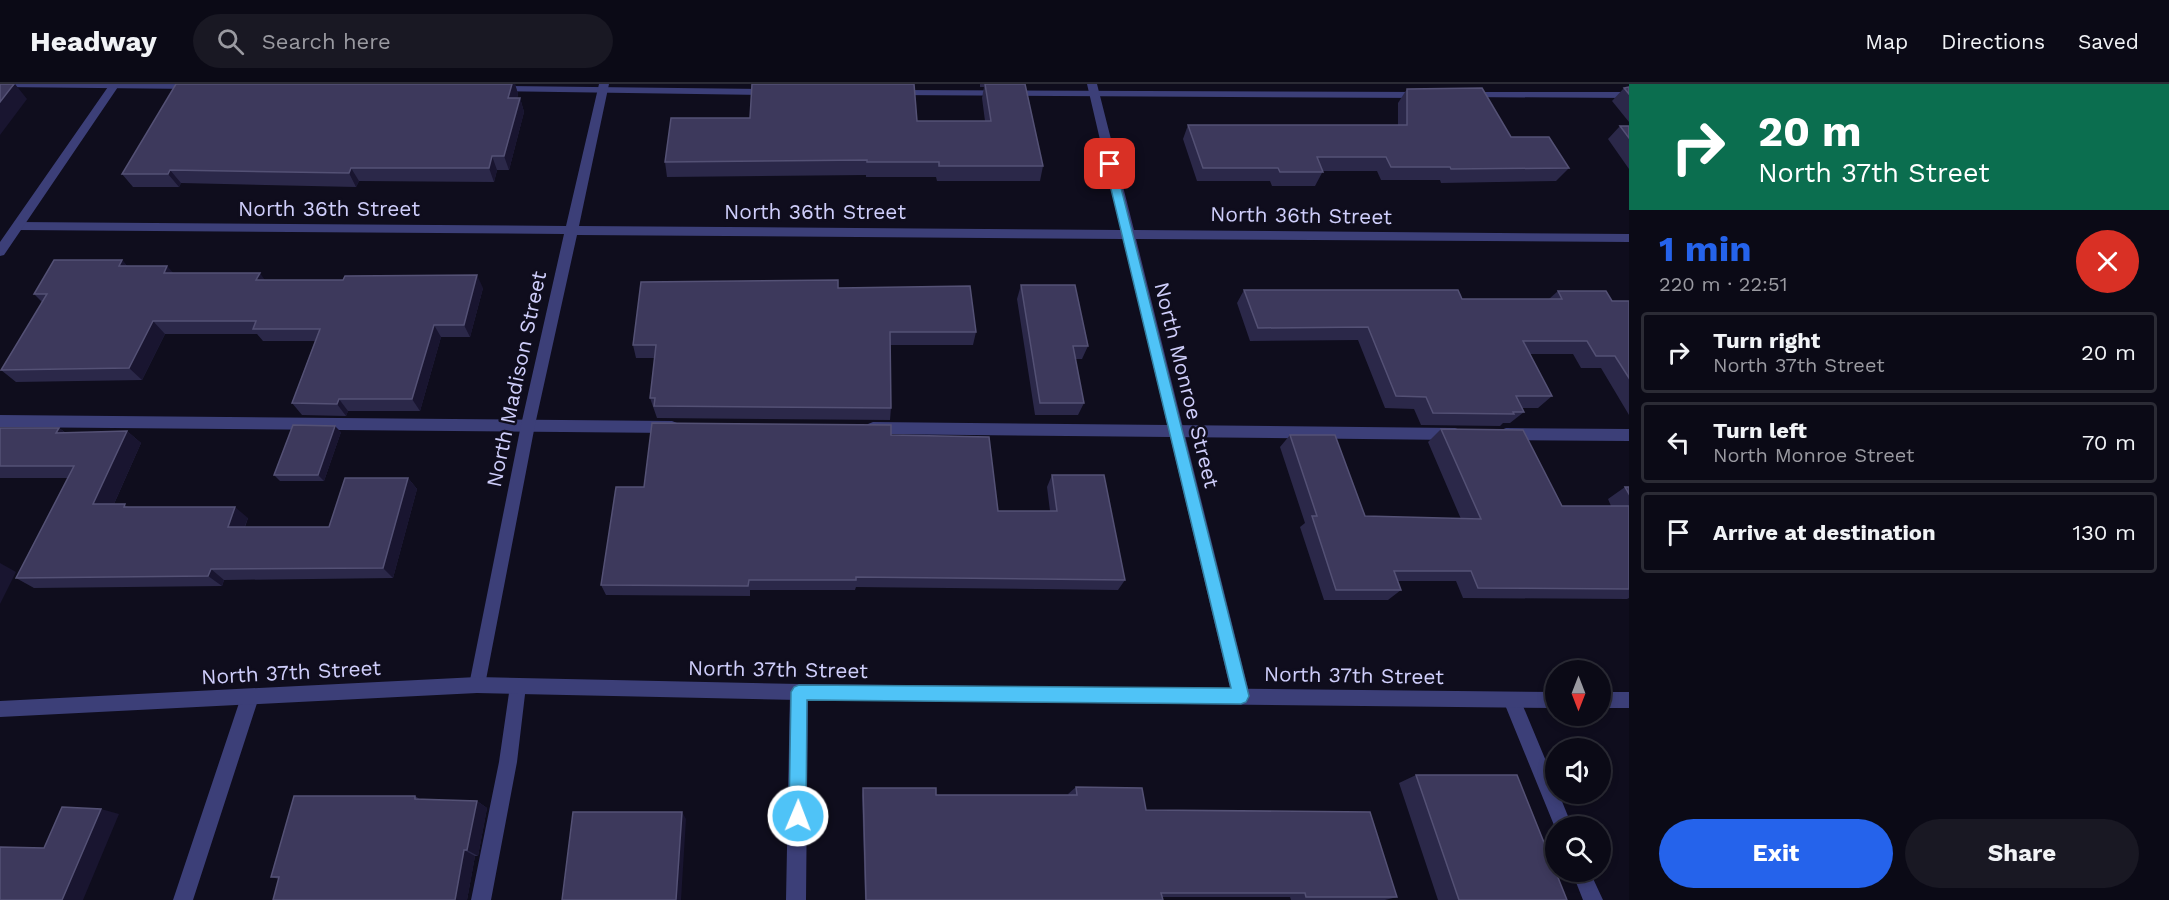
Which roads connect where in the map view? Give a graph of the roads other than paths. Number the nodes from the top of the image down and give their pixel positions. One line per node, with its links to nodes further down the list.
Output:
1 (0, 84): 2 (street)
2 (114, 85): 3 (street); 11 (street)
3 (209, 86)
4 (603, 87): 5 (street); 7 (street); 12 (street, North Madison Street)
5 (483, 89)
6 (1093, 89): 8 (street); 9 (street); 13 (street, North Monroe Street)
7 (782, 92)
8 (878, 92)
9 (1629, 95)
10 (0, 226): 11 (street, North 36th Street)
11 (18, 226): 12 (street, North 36th Street); 15 (street)
12 (572, 229): 13 (street, North 36th Street); 17 (street, North Madison Street)
13 (1126, 233): 14 (street, North 36th Street); 20 (street, North Monroe Street)
14 (1629, 238)
15 (0, 252)
16 (0, 421): 17 (street)
17 (528, 425): 18 (street); 22 (street, North Madison Street)
18 (684, 427)
19 (864, 428): 20 (street)
20 (1175, 431): 21 (street); 25 (street, North Monroe Street)
21 (1629, 435)
22 (477, 685): 23 (street, North 37th Street); 26 (street, North 37th Street)
23 (519, 686): 24 (street, North 37th Street); 35 (street)
24 (799, 692): 25 (street, North 37th Street); 36 (street)
25 (1241, 696): 27 (street, North 37th Street)
26 (250, 697): 31 (street, North 37th Street); 34 (street)
27 (1512, 700): 28 (street, North 37th Street); 32 (street)
28 (1545, 700)
29 (1611, 700): 30 (street)
30 (1629, 700)
31 (0, 709)
32 (1559, 816)
33 (1585, 882): 37 (street)
34 (183, 900)
35 (481, 900)
36 (796, 900)
37 (1593, 900)

